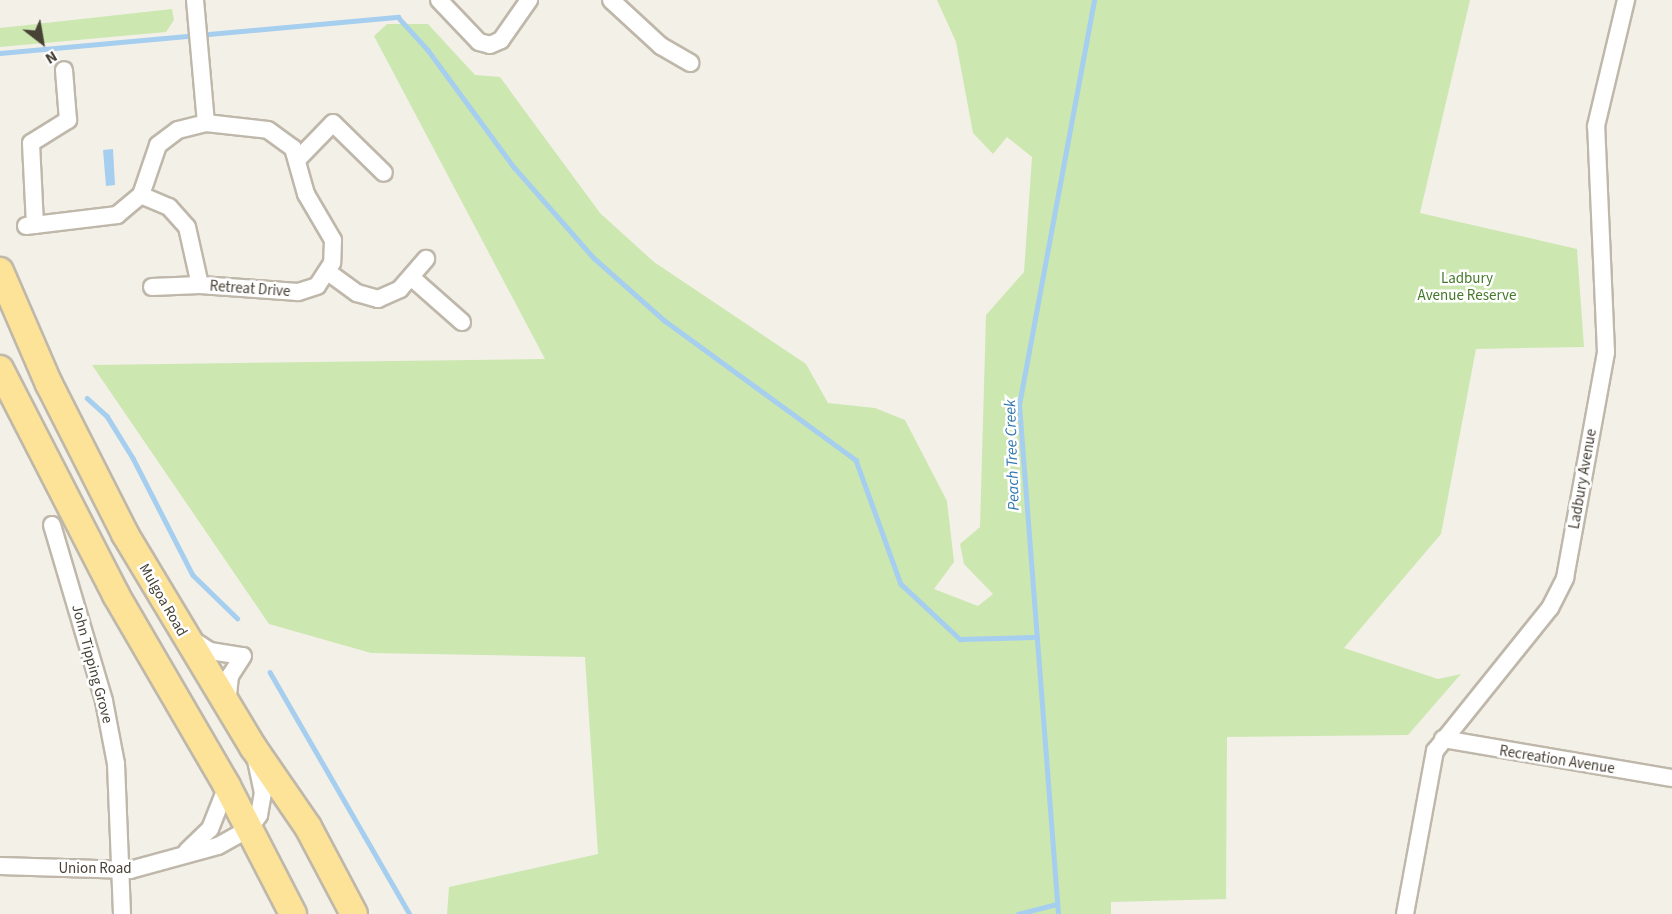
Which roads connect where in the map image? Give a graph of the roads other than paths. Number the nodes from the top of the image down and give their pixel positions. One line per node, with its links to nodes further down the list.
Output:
1 (195, 0): 8 (street)
2 (439, 0): 3 (street)
3 (529, 0)
4 (611, 0): 6 (street)
5 (1626, 0): 23 (street, Ladbury Avenue)
6 (691, 63)
7 (64, 70): 11 (street)
8 (206, 123): 9 (street); 11 (street)
9 (298, 159): 10 (street); 14 (street)
10 (384, 173)
11 (141, 195): 16 (street, Retreat Drive)
12 (426, 259): 15 (street)
13 (0, 271): 21 (main road, Mulgoa Road)
14 (328, 272): 15 (street); 16 (street, Retreat Drive)
15 (411, 277): 18 (street)
16 (200, 285): 17 (street, Retreat Drive)
17 (152, 286)
18 (462, 322)
19 (0, 369): 26 (main road)
20 (52, 525): 30 (street, John Tipping Grove)
21 (183, 634): 22 (main road, Mulgoa Road); 22 (street)
22 (227, 705): 24 (main road, Mulgoa Road)
23 (1443, 739): 25 (street, Recreation Avenue); 34 (street, Ladbury Avenue)
24 (253, 747): 27 (street); 33 (main road, Mulgoa Road)
25 (1672, 778)
26 (227, 786): 27 (main road); 28 (street, Union Road)
27 (250, 828): 28 (street, Union Road); 32 (main road)
28 (187, 851): 30 (street, Union Road)
29 (0, 866): 30 (street, Union Road)
30 (120, 871): 31 (street, John Tipping Grove)
31 (122, 914)
32 (293, 914)
33 (354, 914)
34 (1405, 914)

